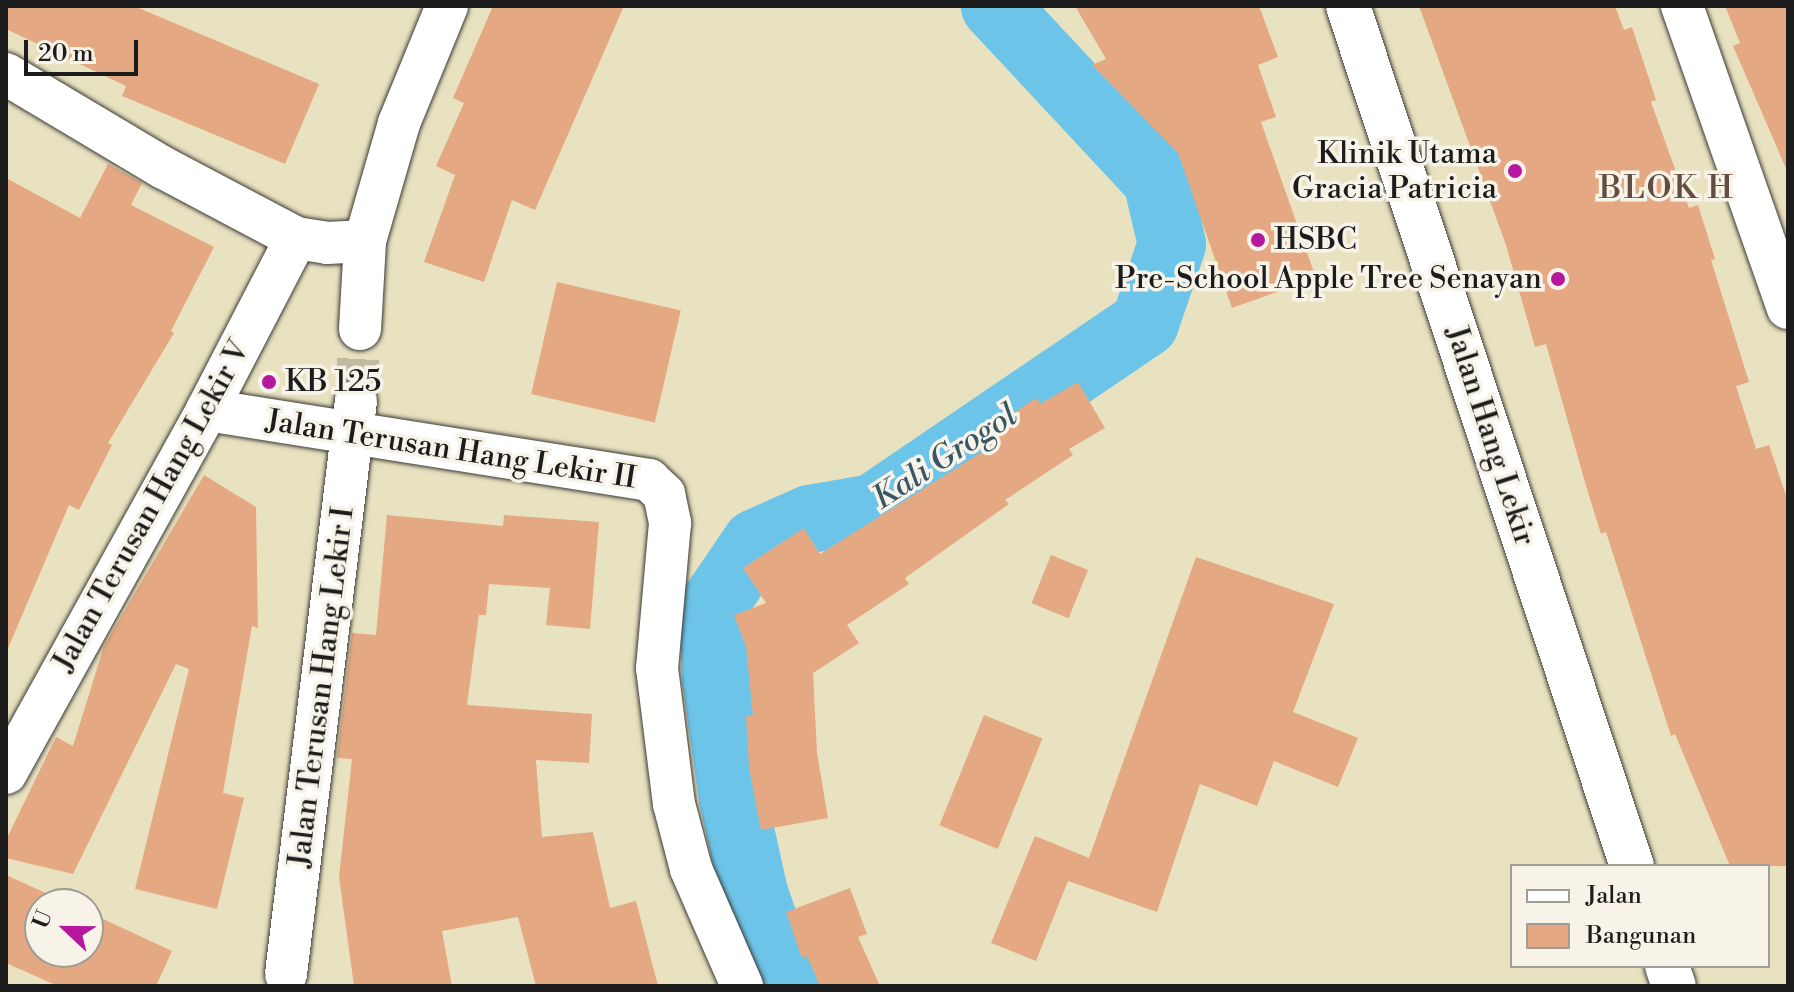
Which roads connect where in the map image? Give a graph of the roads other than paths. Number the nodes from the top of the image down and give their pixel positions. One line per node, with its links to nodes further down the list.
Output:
1 (447, 6): 6 (street)
2 (1348, 6): 12 (main road, Jalan Hang Lekir)
3 (1682, 6): 7 (street)
4 (6, 74): 5 (street)
5 (296, 238): 6 (street); 9 (street, Jalan Terusan Hang Lekir V)
6 (365, 241): 8 (street)
7 (1788, 308)
8 (360, 329)
9 (207, 410): 10 (street, Jalan Terusan Hang Lekir II); 11 (street, Jalan Terusan Hang Lekir V)
10 (355, 418): 13 (street, Jalan Terusan Hang Lekir I); 14 (street, Jalan Terusan Hang Lekir II)
11 (6, 773)
12 (1631, 864)
13 (282, 982)
14 (742, 986)

